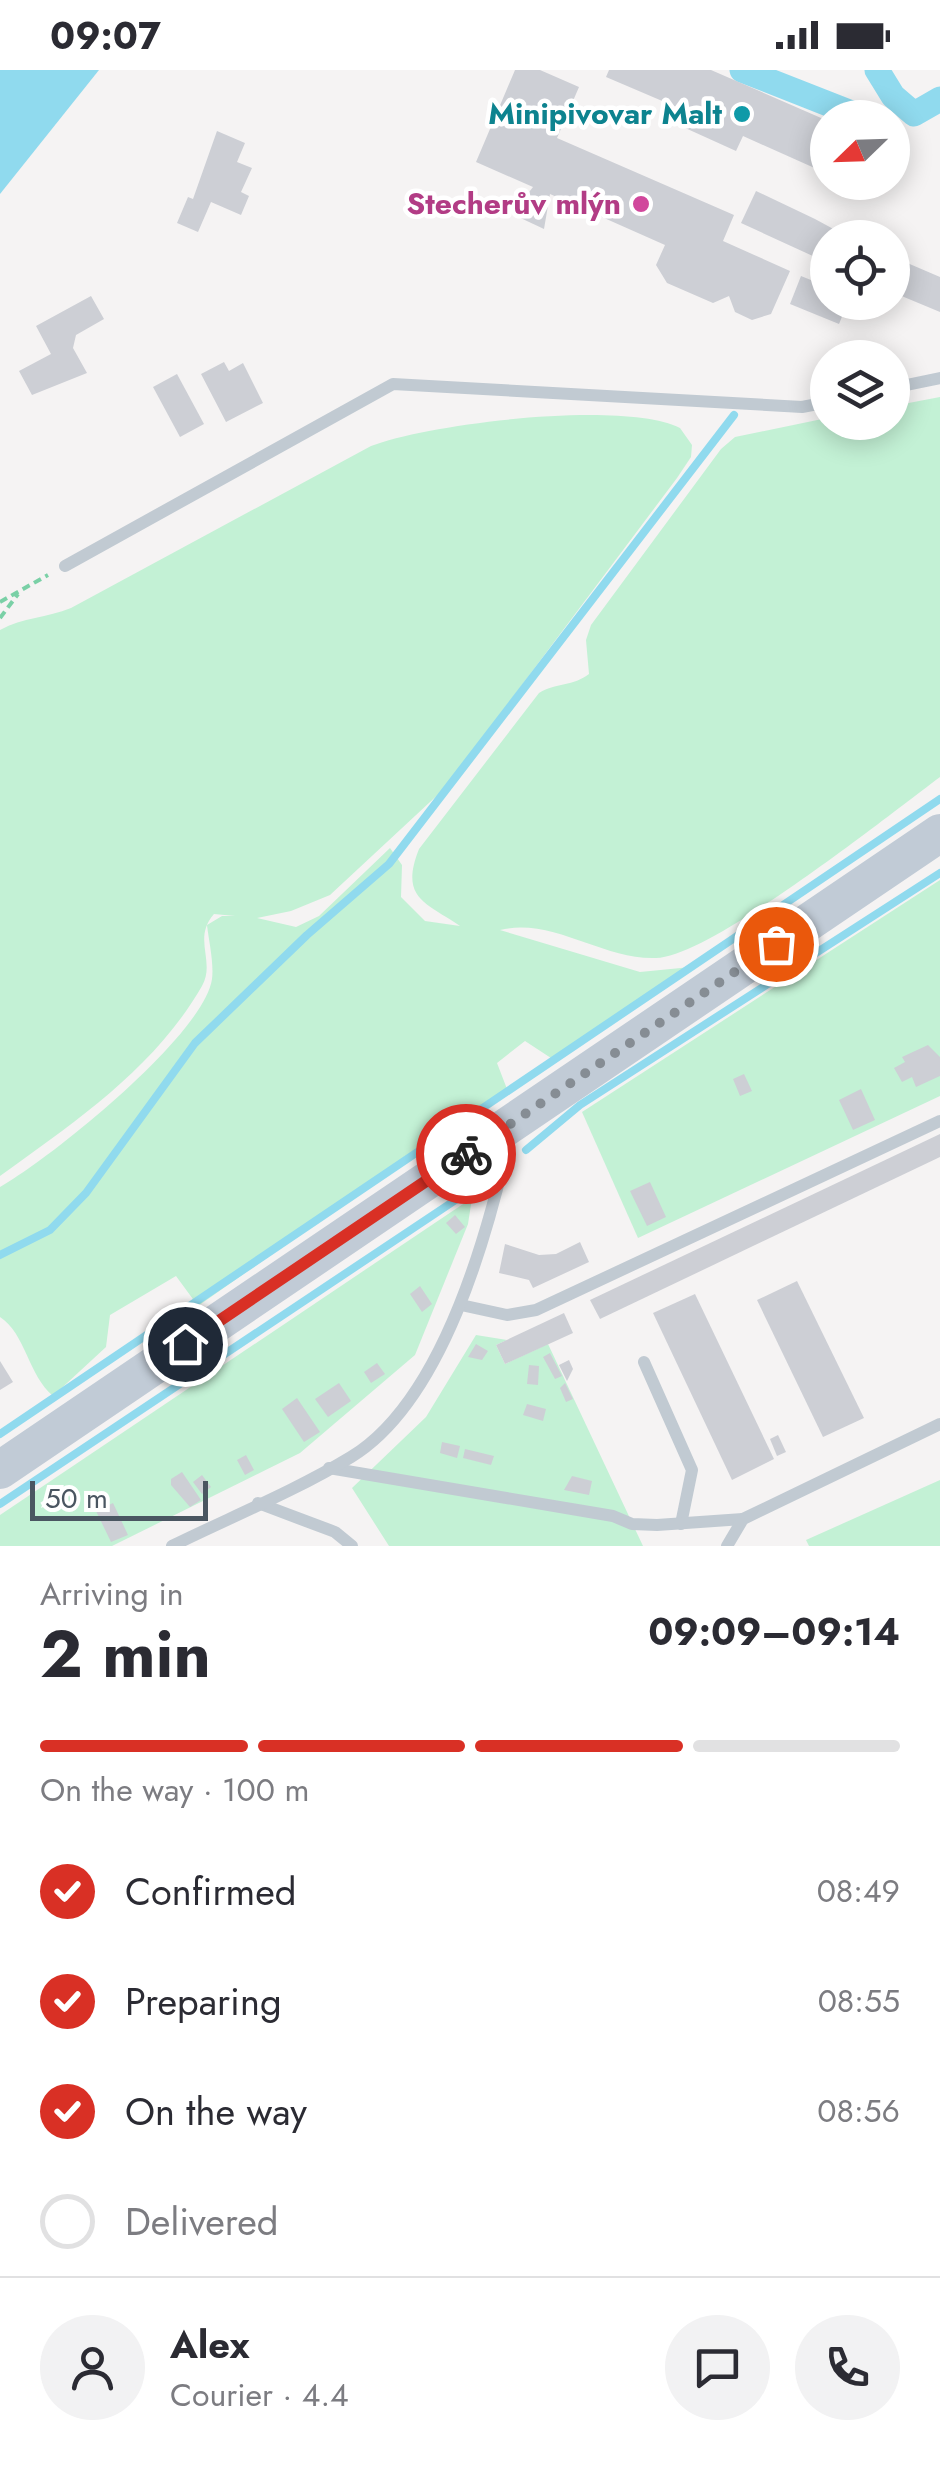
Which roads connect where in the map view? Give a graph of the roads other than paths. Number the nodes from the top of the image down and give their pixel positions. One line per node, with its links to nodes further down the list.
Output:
1 (940, 378): 2 (lane)
2 (910, 384)
3 (810, 405): 4 (lane)
4 (64, 566)
5 (940, 833): 7 (main road)
6 (940, 1120): 8 (lane)
7 (513, 1122): 8 (lane); 12 (main road)
8 (461, 1305): 11 (lane)
9 (644, 1362): 15 (lane)
10 (940, 1424): 14 (lane)
11 (329, 1468): 13 (lane); 15 (lane)
12 (0, 1470)
13 (258, 1504): 16 (lane); 17 (lane)
14 (742, 1519): 15 (lane); 18 (lane)
15 (681, 1524)
16 (172, 1546)
17 (352, 1546)
18 (728, 1546)

